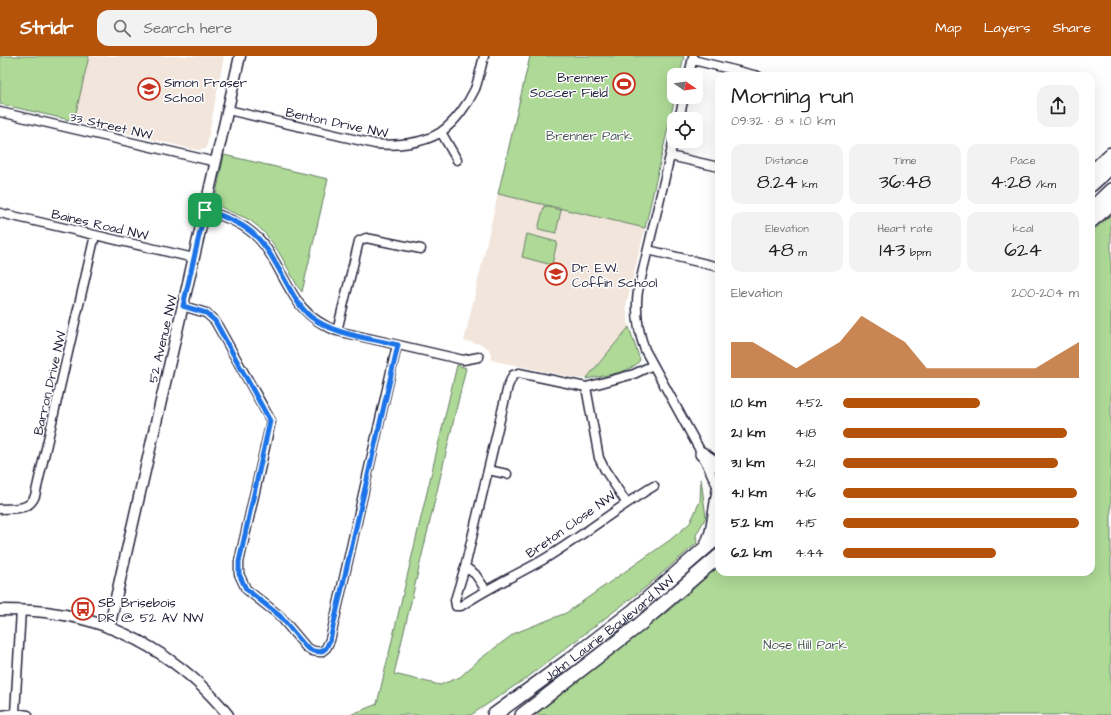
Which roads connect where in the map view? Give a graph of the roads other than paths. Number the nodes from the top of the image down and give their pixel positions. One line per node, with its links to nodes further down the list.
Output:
1 (240, 56): 6 (street, 52 Avenue NW)
2 (484, 56): 8 (street, Benton Drive NW)
3 (693, 58): 4 (street); 5 (street)
4 (691, 68)
5 (744, 72)
6 (228, 110): 8 (street, Benton Drive NW); 13 (street, 52 Avenue NW)
7 (0, 112): 13 (street, 33 Street NW)
8 (441, 132): 12 (street)
9 (672, 148): 11 (street)
10 (1111, 154): 16 (main road)
11 (670, 156): 14 (street); 26 (street)
12 (457, 160)
13 (216, 162): 21 (street, 52 Avenue NW)
14 (715, 166)
15 (1111, 167): 17 (main road)
16 (1095, 169)
17 (1095, 181)
18 (1111, 190): 20 (main road)
19 (1111, 204): 23 (main road)
20 (1095, 206)
21 (205, 210): 27 (street, 52 Avenue NW); 30 (street)
22 (0, 214): 24 (street, Baines Road NW)
23 (1095, 218)
24 (95, 235): 27 (street, Baines Road NW); 42 (street, Barron Drive NW)
25 (421, 249): 30 (street)
26 (648, 250): 28 (street); 33 (street)
27 (194, 258): 29 (street, 52 Avenue NW)
28 (715, 266)
29 (183, 306): 31 (street); 51 (street, 52 Avenue NW)
30 (337, 331): 31 (street)
31 (398, 345): 32 (street)
32 (478, 357)
33 (653, 365): 34 (street, Breton Close NW); 35 (street)
34 (586, 387): 37 (street, Breton Close NW); 41 (street, Breton Close NW)
35 (702, 454): 36 (main road); 39 (street)
36 (715, 463)
37 (488, 470): 38 (street); 47 (street, Breton Close NW)
38 (507, 474)
39 (715, 482)
40 (654, 486): 41 (street)
41 (626, 502): 48 (street, Breton Close NW)
42 (0, 509)
43 (715, 514): 45 (main road)
44 (715, 539): 45 (main road, John Laurie Boulevard NW)
45 (706, 546): 56 (main road, John Laurie Boulevard NW)
46 (715, 559): 57 (main road, John Laurie Boulevard NW)
47 (465, 567): 48 (street); 48 (street, Breton Close NW)
48 (486, 590)
49 (0, 610): 50 (street)
50 (21, 610): 51 (street); 52 (street)
51 (109, 628): 55 (street)
52 (15, 713): 53 (street); 54 (street)
53 (2, 715)
54 (28, 715)
55 (228, 715)
56 (494, 715)
57 (522, 715)

